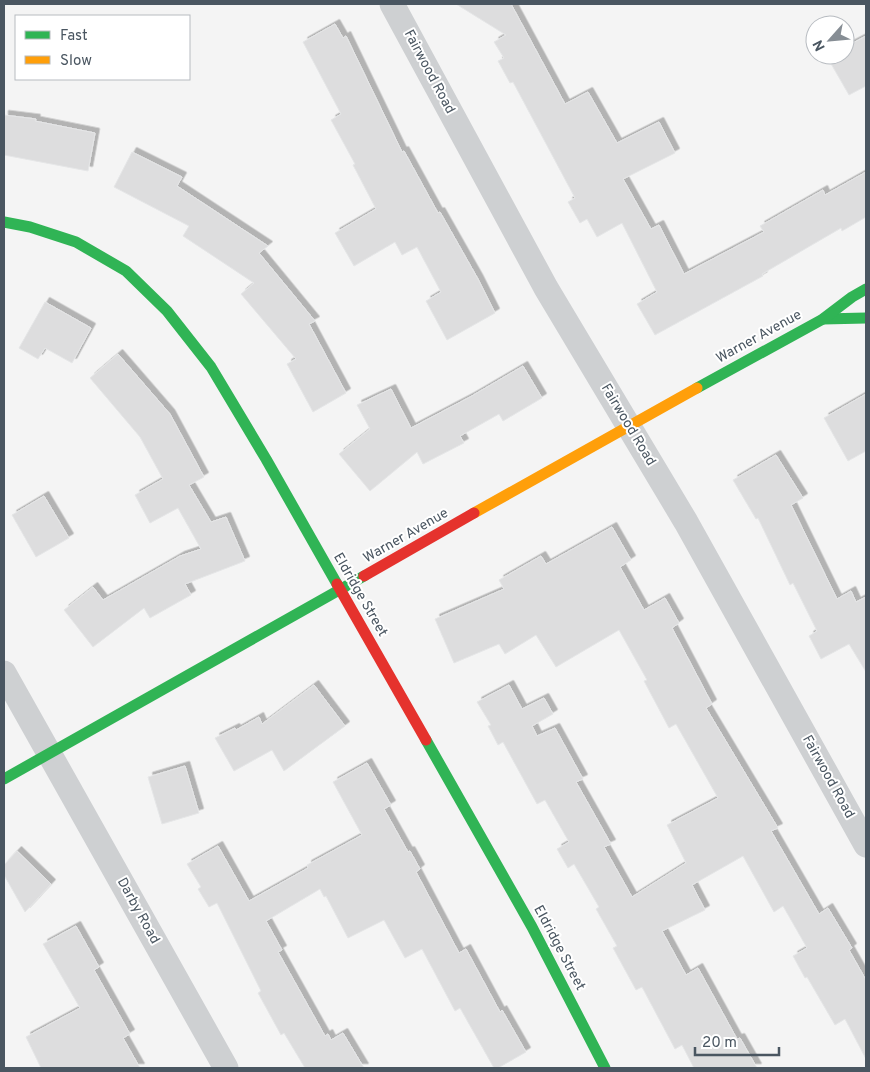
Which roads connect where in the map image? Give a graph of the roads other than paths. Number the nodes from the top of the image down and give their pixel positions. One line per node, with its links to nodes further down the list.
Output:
1 (392, 4): 6 (street, Fairwood Road)
2 (4, 222): 7 (street, Eldridge Street)
3 (866, 288): 5 (street, Warner Avenue)
4 (866, 318): 5 (street, Warner Avenue)
5 (823, 320): 6 (street, Warner Avenue)
6 (629, 426): 7 (street, Warner Avenue); 11 (street, Fairwood Road)
7 (340, 591): 9 (street, Warner Avenue); 13 (street, Eldridge Street)
8 (4, 673): 9 (street, Darby Road)
9 (50, 754): 10 (street, Warner Avenue); 12 (street, Darby Road)
10 (4, 779)
11 (863, 831)
12 (226, 1068)
13 (605, 1068)

